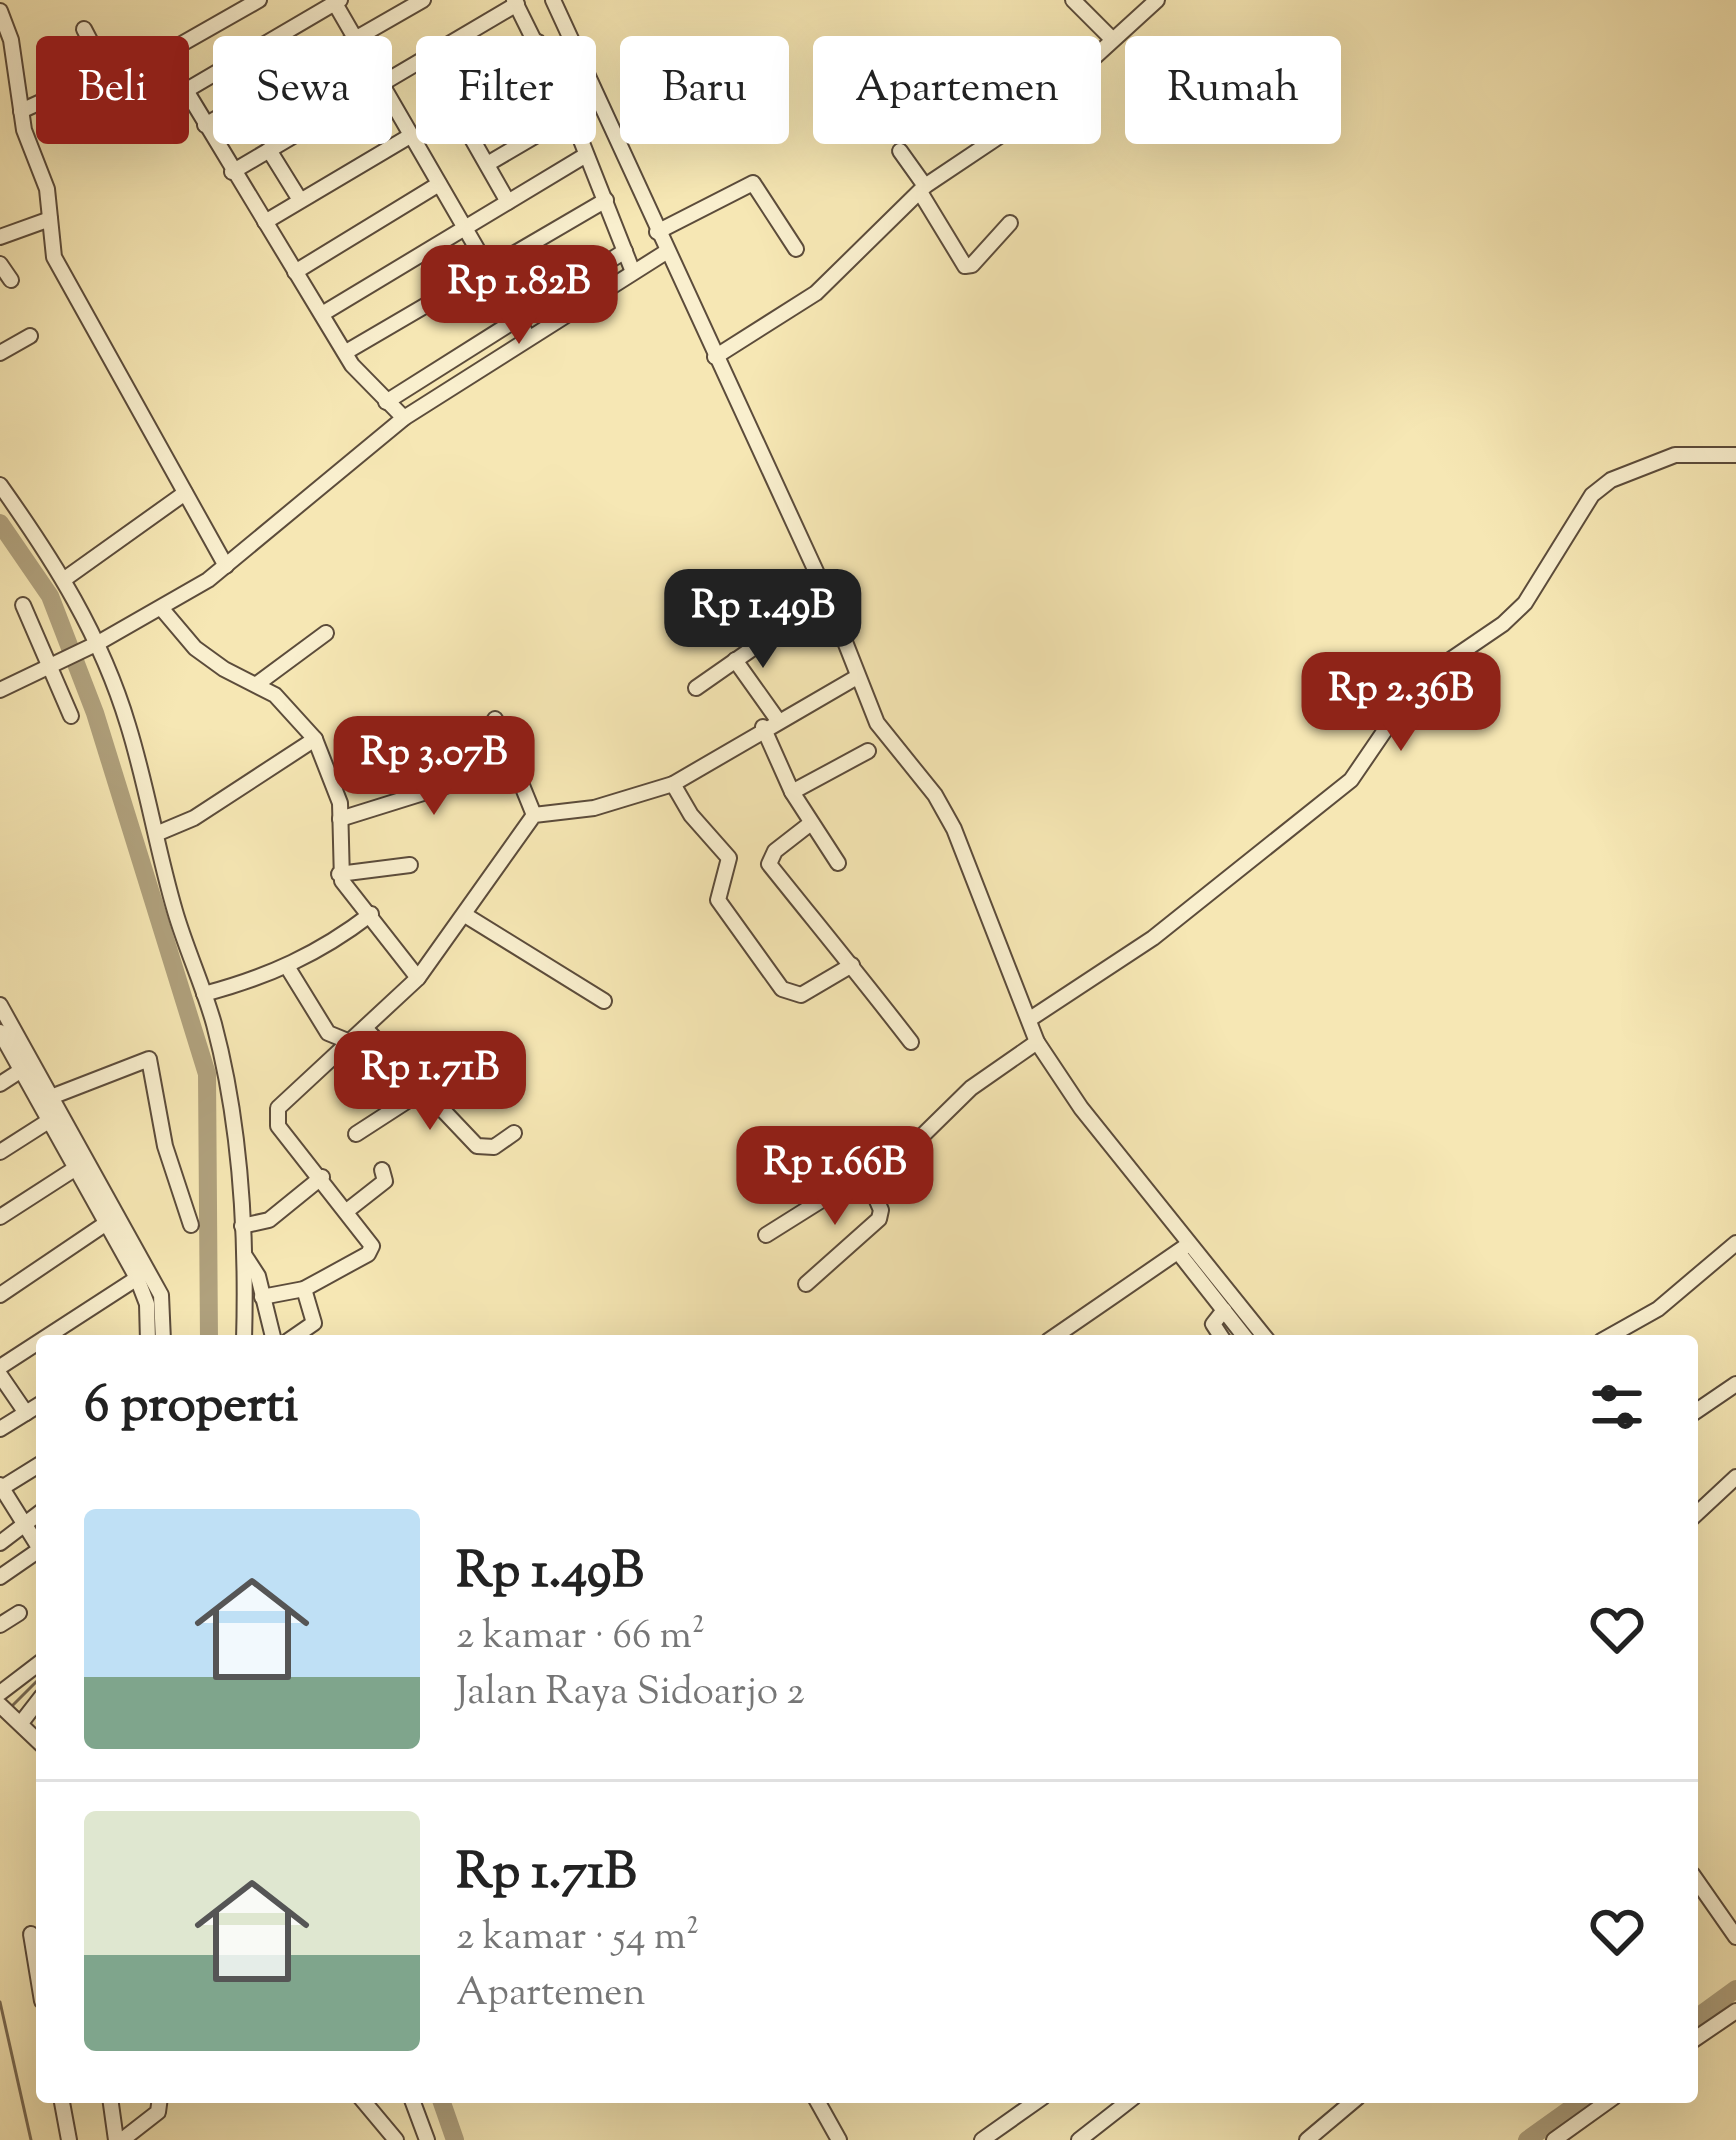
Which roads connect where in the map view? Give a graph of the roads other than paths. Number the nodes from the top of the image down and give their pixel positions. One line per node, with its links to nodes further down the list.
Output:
1 (259, 0): 16 (street)
2 (423, 0): 12 (street)
3 (553, 0): 46 (street)
4 (1073, 0): 15 (street)
5 (1157, 0): 15 (street)
6 (336, 1): 11 (street); 18 (street)
7 (516, 2): 13 (street); 14 (street)
8 (0, 11): 22 (street)
9 (84, 29): 10 (street)
10 (88, 36)
11 (352, 36)
12 (361, 36)
13 (462, 36)
14 (535, 36)
15 (1111, 38): 17 (street)
16 (189, 40)
17 (1101, 47)
18 (189, 89)
19 (189, 98): 25 (street)
20 (36, 99): 22 (street)
21 (0, 105): 22 (street)
22 (20, 105): 42 (street)
23 (392, 106): 26 (street)
24 (213, 120): 25 (street)
25 (205, 125): 36 (street)
26 (410, 136): 37 (street); 39 (street)
27 (279, 144): 32 (street)
28 (478, 144): 35 (street)
29 (522, 144): 35 (street)
30 (582, 144): 34 (street)
31 (989, 144): 38 (street)
32 (269, 150): 36 (street); 39 (street)
33 (900, 151): 38 (street)
34 (586, 155): 40 (street); 41 (street)
35 (489, 163): 41 (street)
36 (232, 172): 43 (street)
37 (439, 184): 45 (street); 53 (street)
38 (922, 189): 44 (street); 62 (street)
39 (300, 200): 43 (street)
40 (606, 200): 49 (street); 52 (street)
41 (508, 202): 45 (street)
42 (50, 219): 47 (street); 67 (street)
43 (265, 222): 53 (street)
44 (1010, 223)
45 (466, 227): 52 (street); 56 (street)
46 (657, 232): 48 (street); 50 (street)
47 (0, 237)
48 (796, 249)
49 (626, 251): 54 (street); 57 (street)
50 (659, 256): 54 (street); 62 (street)
51 (0, 264): 55 (street)
52 (489, 269): 57 (street); 60 (street)
53 (295, 272): 56 (street)
54 (633, 272): 59 (street)
55 (11, 280)
56 (322, 314): 60 (street)
57 (518, 319): 59 (street); 63 (street)
58 (30, 336): 61 (street)
59 (529, 337): 64 (street)
60 (346, 352): 63 (street)
61 (0, 353)
62 (715, 358): 77 (street)
63 (386, 402): 64 (street)
64 (404, 418): 68 (street)
65 (1736, 455): 104 (street)
66 (0, 484): 69 (street)
67 (185, 494): 68 (street); 69 (street)
68 (226, 566): 71 (street)
69 (66, 578): 74 (street)
70 (22, 605): 76 (street)
71 (162, 609): 74 (street); 78 (street)
72 (802, 614): 75 (street)
73 (326, 633): 78 (street)
74 (94, 645): 76 (street); 92 (street)
75 (735, 660): 79 (street); 83 (street)
76 (52, 665): 80 (street); 81 (street)
77 (851, 680): 83 (street); 104 (street)
78 (257, 684): 84 (street)
79 (695, 688)
80 (0, 690)
81 (71, 716)
82 (495, 719): 86 (street)
83 (770, 723): 87 (street); 88 (street)
84 (315, 739): 90 (street); 92 (street)
85 (868, 751): 88 (street)
86 (513, 765): 89 (street); 90 (street)
87 (673, 784): 89 (street); 98 (street)
88 (792, 792): 91 (street)
89 (534, 815): 97 (street)
90 (340, 819): 95 (street)
91 (812, 823): 93 (street); 98 (street)
92 (157, 833): 101 (street)
93 (838, 863)
94 (410, 866): 95 (street)
95 (340, 877): 96 (street)
96 (371, 914): 99 (street); 100 (street)
97 (465, 915): 100 (street); 102 (street)
98 (853, 965): 107 (street)
99 (288, 968): 101 (street); 106 (street)
100 (418, 978): 105 (street)
101 (204, 994): 125 (street)
102 (604, 1000)
103 (1, 1019): 109 (street); 112 (street)
104 (1030, 1019): 108 (street)
105 (365, 1028): 106 (street); 111 (street)
106 (350, 1042): 120 (street)
107 (911, 1042)
108 (1032, 1045): 119 (street); 128 (street)
109 (20, 1071): 110 (street); 113 (street)
110 (0, 1084)
111 (424, 1090): 114 (street); 115 (street)
112 (51, 1097): 117 (street); 124 (street)
113 (47, 1122): 116 (street); 117 (street)
114 (514, 1133)
115 (356, 1134)
116 (0, 1152)
117 (80, 1165): 122 (street); 123 (street); 130 (street)
118 (382, 1170): 121 (street)
119 (864, 1171): 126 (street); 131 (street)
120 (322, 1177): 121 (street); 125 (street)
121 (348, 1210): 132 (street)
122 (0, 1217)
123 (105, 1224): 130 (street); 133 (street)
124 (190, 1225)
125 (242, 1226): 129 (street)
126 (766, 1235)
127 (1736, 1244): 145 (street)
128 (1183, 1248): 135 (street); 141 (street); 144 (street)
129 (245, 1256): 134 (street); 138 (street)
130 (142, 1275): 136 (street); 137 (street)
131 (806, 1285)
132 (304, 1289): 134 (street); 140 (street)
133 (0, 1295)
134 (262, 1297): 139 (street)
135 (1224, 1310): 142 (street); 143 (street)
136 (53, 1335)
137 (152, 1335)
138 (244, 1335)
139 (272, 1335)
140 (297, 1335)
141 (1057, 1335)
142 (1220, 1335)
143 (1243, 1335)
144 (1263, 1335)
145 (1611, 1335)
146 (36, 1347): 147 (street)
147 (0, 1371): 151 (street)
148 (1736, 1384): 150 (street)
149 (36, 1407): 151 (street)
150 (1698, 1410)
151 (26, 1413): 152 (street)
152 (0, 1429)
153 (36, 1467): 155 (street)
154 (1736, 1477): 156 (street)
155 (1, 1487): 158 (street)
156 (1698, 1512)
157 (36, 1516): 158 (street)
158 (25, 1526): 159 (street); 160 (street)
159 (36, 1542)
160 (0, 1543)
161 (36, 1552): 162 (street)
162 (0, 1577)
163 (19, 1613): 164 (street)
164 (0, 1625)
165 (36, 1665): 166 (street)
166 (0, 1693)
167 (36, 1703): 169 (street)
168 (0, 1706): 169 (street)
169 (20, 1722): 170 (street)
170 (36, 1739)
171 (1698, 1883): 173 (street)
172 (31, 1934): 174 (street)
173 (1736, 1937)
174 (36, 1963)
175 (1736, 2011): 176 (street)
176 (1698, 2037)
177 (62, 2103): 187 (street)
178 (111, 2103): 188 (street)
179 (160, 2103): 188 (street)
180 (366, 2103): 189 (street)
181 (413, 2103): 190 (street)
182 (818, 2103): 191 (street)
183 (1034, 2103): 192 (street)
184 (1126, 2103): 193 (street)
185 (1351, 2103): 194 (street)
186 (1606, 2103): 195 (street)
187 (69, 2140)
188 (119, 2140)
189 (396, 2140)
190 (427, 2140)
191 (839, 2140)
192 (982, 2140)
193 (1079, 2140)
194 (1307, 2140)
195 (1554, 2140)

